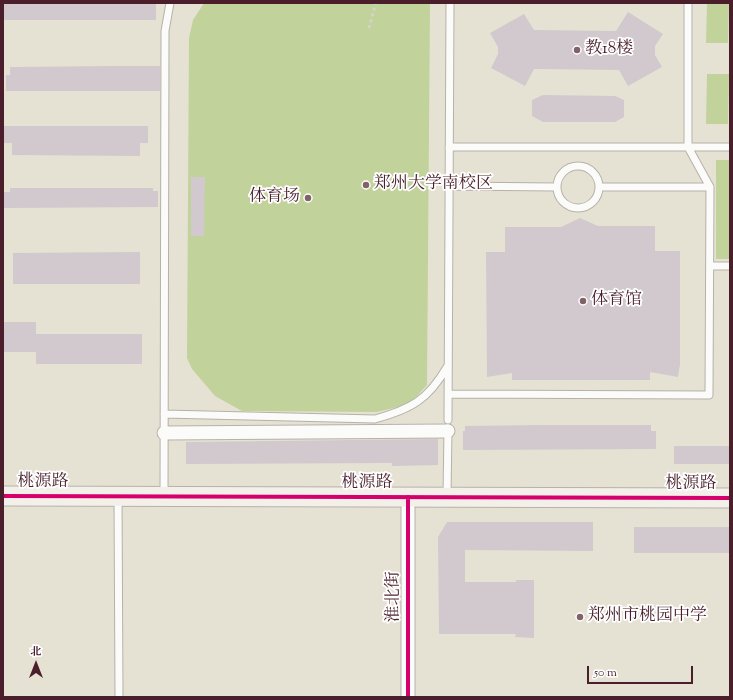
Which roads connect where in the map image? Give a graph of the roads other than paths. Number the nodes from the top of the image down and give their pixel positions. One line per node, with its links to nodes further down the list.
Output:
1 (170, 3): 15 (lane)
2 (450, 3): 4 (lane)
3 (688, 3): 5 (lane)
4 (449, 146): 5 (lane); 7 (lane)
5 (688, 147): 6 (lane); 10 (lane)
6 (730, 147)
7 (448, 186): 8 (lane); 13 (lane)
8 (557, 187): 9 (lane); 9 (lane)
9 (599, 187): 10 (lane)
10 (710, 187): 11 (lane)
11 (710, 266): 12 (lane); 14 (lane)
12 (730, 266)
13 (448, 366): 14 (lane); 15 (lane)
14 (448, 394): 16 (lane)
15 (164, 414): 17 (lane)
16 (448, 426): 17 (street); 22 (lane)
17 (164, 433): 20 (lane)
18 (3, 496): 19 (street, 桃源路)
19 (118, 496): 20 (street, 桃源路); 24 (lane)
20 (164, 496): 21 (street, 桃源路)
21 (408, 497): 22 (street, 桃源路); 25 (street, 淮北街)
22 (447, 497): 23 (street, 桃源路)
23 (730, 498)
24 (119, 697)
25 (408, 697)

